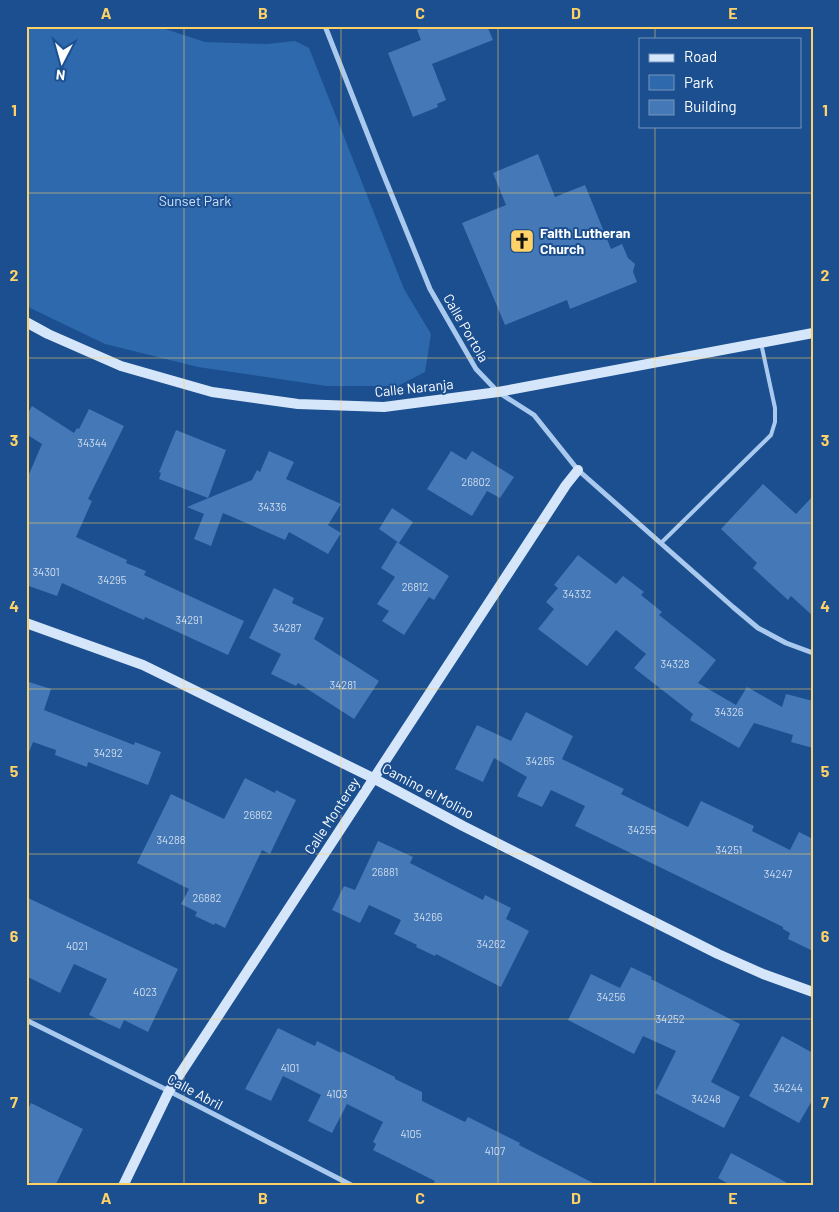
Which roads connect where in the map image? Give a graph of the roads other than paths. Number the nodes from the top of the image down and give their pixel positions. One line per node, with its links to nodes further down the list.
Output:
1 (325, 26): 5 (street, Calle Portola)
2 (26, 322): 5 (street, Calle Naranja)
3 (813, 333): 4 (street, Calle Naranja)
4 (761, 342): 5 (street, Calle Naranja); 7 (lane)
5 (498, 392): 6 (street, Calle Portola)
6 (578, 470): 7 (street, Calle Portola); 10 (street, Calle Monterey)
7 (661, 543): 9 (street, Calle Portola)
8 (26, 623): 10 (street, Camino el Molino)
9 (813, 653)
10 (373, 778): 11 (street, Camino el Molino); 13 (street, Calle Monterey)
11 (813, 992)
12 (26, 1020): 13 (street, Calle Abril)
13 (169, 1091): 14 (street, Calle Monterey); 15 (street, Calle Abril)
14 (123, 1186)
15 (353, 1186)

